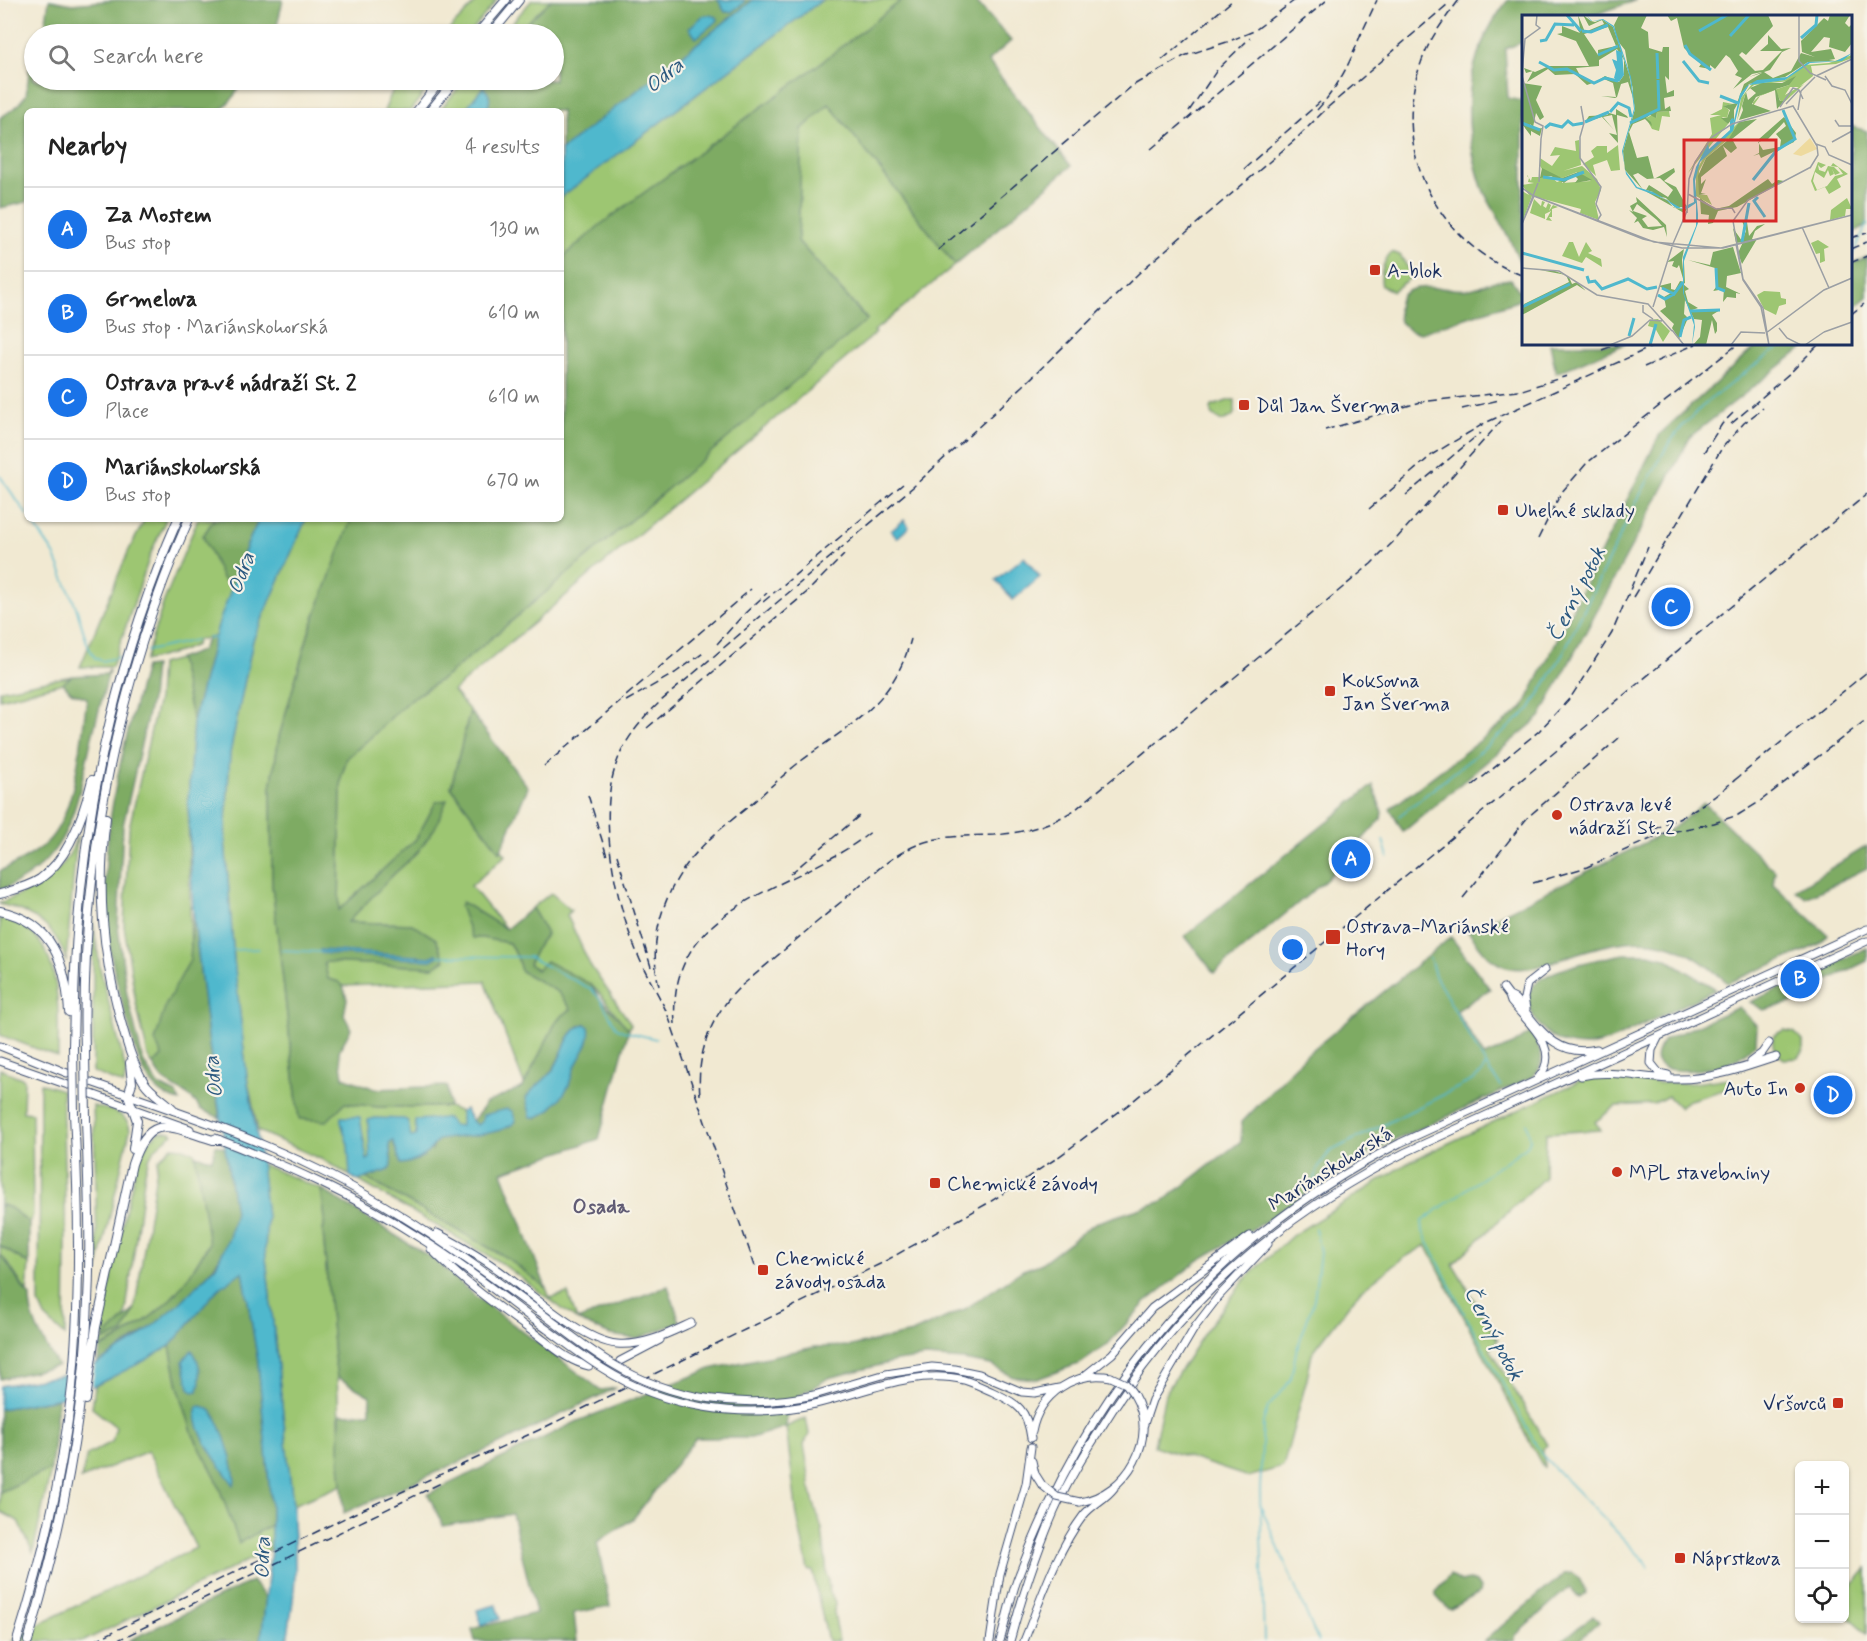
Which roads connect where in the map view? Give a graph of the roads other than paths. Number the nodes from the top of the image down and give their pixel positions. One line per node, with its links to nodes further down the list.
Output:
1 (506, 0): 3 (highway)
2 (519, 0): 4 (highway)
3 (486, 24)
4 (499, 24)
5 (433, 90): 7 (highway)
6 (447, 90): 8 (highway)
7 (419, 108)
8 (432, 108)
9 (177, 522): 11 (highway)
10 (188, 522): 12 (highway)
11 (109, 726): 13 (highway); 26 (highway)
12 (113, 750): 21 (highway); 45 (highway, bridge)
13 (0, 894)
14 (0, 911): 26 (highway)
15 (1867, 929): 24 (main road, Mariánskohorská)
16 (1867, 941): 22 (main road, Mariánskohorská)
17 (1545, 970): 20 (main road)
18 (1503, 988): 19 (main road)
19 (1509, 996): 20 (main road); 31 (main road)
20 (1526, 1011): 24 (main road)
21 (122, 1026): 35 (highway); 37 (highway)
22 (1658, 1037): 23 (main road); 30 (main road, Mariánskohorská)
23 (1769, 1043)
24 (1614, 1045): 31 (main road, Mariánskohorská)
25 (0, 1046): 29 (main road)
26 (73, 1047): 54 (highway, bridge)
27 (1776, 1057): 30 (main road)
28 (0, 1061): 33 (main road)
29 (67, 1073)
30 (1567, 1079): 41 (main road, Mariánskohorská)
31 (1536, 1080): 43 (main road, Mariánskohorská)
32 (91, 1082): 35 (main road)
33 (68, 1085)
34 (92, 1094): 36 (main road)
35 (128, 1095): 36 (highway); 37 (main road)
36 (133, 1108): 38 (main road); 40 (highway)
37 (174, 1110): 42 (main road)
38 (172, 1125): 39 (highway); 40 (highway)
39 (219, 1140): 44 (main road)
40 (132, 1164): 45 (highway)
41 (1293, 1219): 50 (main road); 58 (main road, Mariánskohorská)
42 (416, 1224): 46 (main road); 49 (main road, bridge)
43 (1270, 1224): 48 (main road); 57 (main road, Mariánskohorská)
44 (421, 1238): 47 (main road); 51 (main road, bridge)
45 (92, 1325): 55 (highway)
46 (620, 1361)
47 (589, 1366)
48 (1083, 1377): 49 (main road); 50 (main road, bridge)
49 (1059, 1388): 51 (main road)
50 (1143, 1427): 53 (main road)
51 (1031, 1438): 52 (main road)
52 (1031, 1447): 53 (main road, bridge); 56 (main road)
53 (1114, 1488): 59 (main road)
54 (17, 1641)
55 (28, 1641)
56 (990, 1641)
57 (1000, 1641)
58 (1010, 1641)
59 (1024, 1641)

